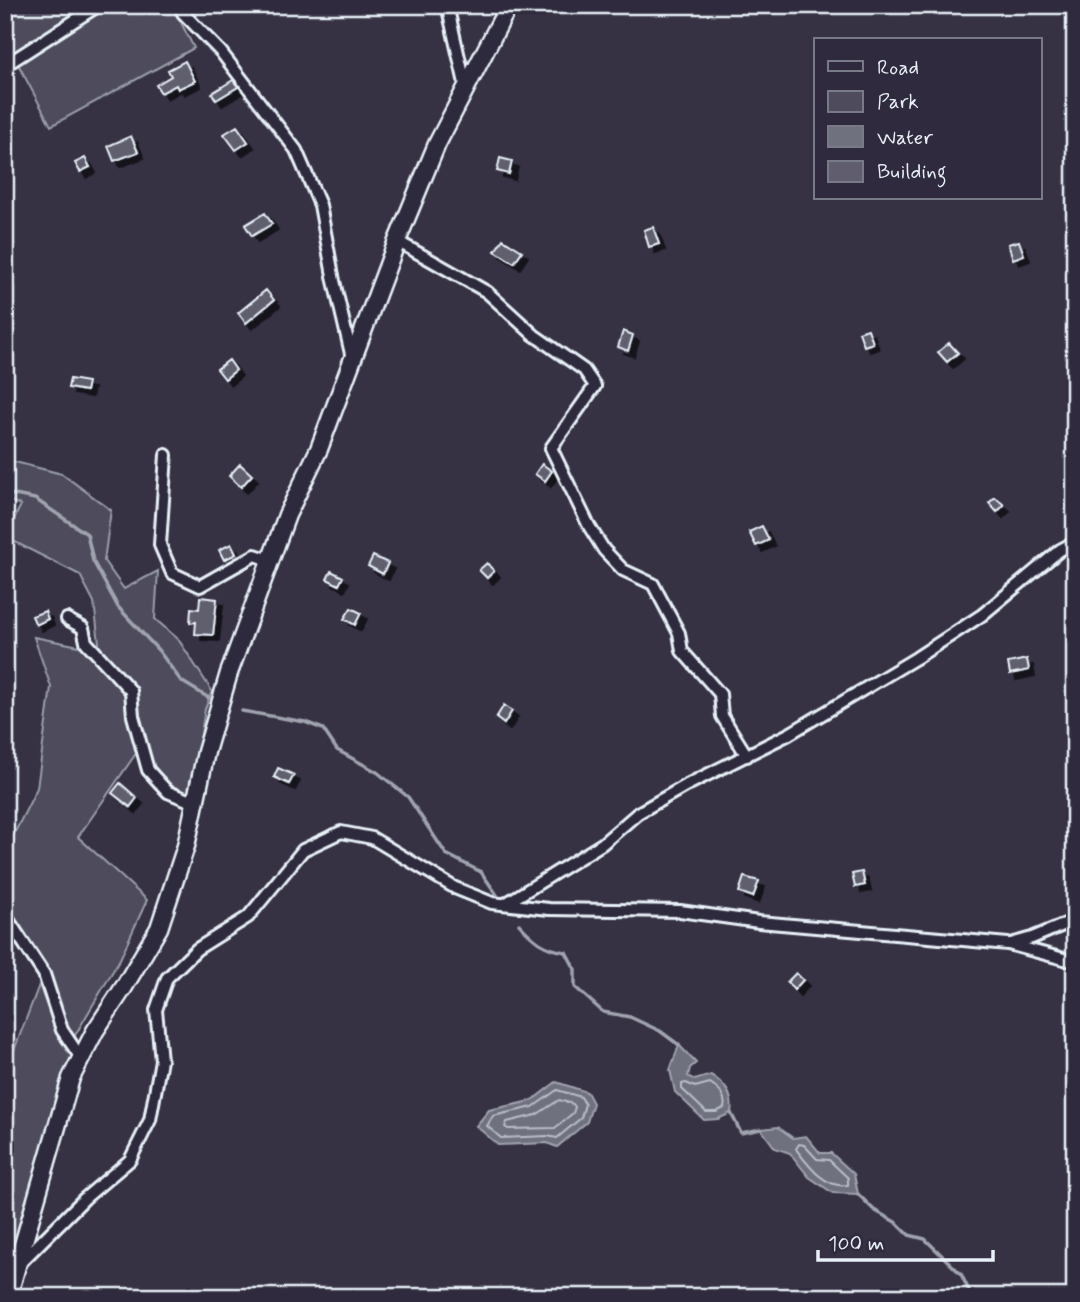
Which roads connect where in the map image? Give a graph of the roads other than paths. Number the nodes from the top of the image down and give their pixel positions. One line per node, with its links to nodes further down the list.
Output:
1 (99, 5): 5 (street)
2 (179, 5): 8 (street)
3 (447, 5): 6 (street)
4 (509, 5): 6 (street)
5 (5, 62)
6 (466, 91): 7 (street)
7 (397, 241): 8 (street); 13 (street)
8 (353, 360): 11 (street)
9 (166, 455): 11 (street)
10 (1075, 542): 13 (street)
11 (270, 560): 14 (street)
12 (66, 619): 14 (street)
13 (747, 756): 15 (street)
14 (195, 803): 20 (street)
15 (505, 904): 18 (street); 21 (street)
16 (5, 915): 20 (street)
17 (1075, 920): 18 (street)
18 (1008, 944): 19 (street)
19 (1075, 962)
20 (81, 1058): 21 (street)
21 (16, 1267): 22 (street)
22 (8, 1297)

